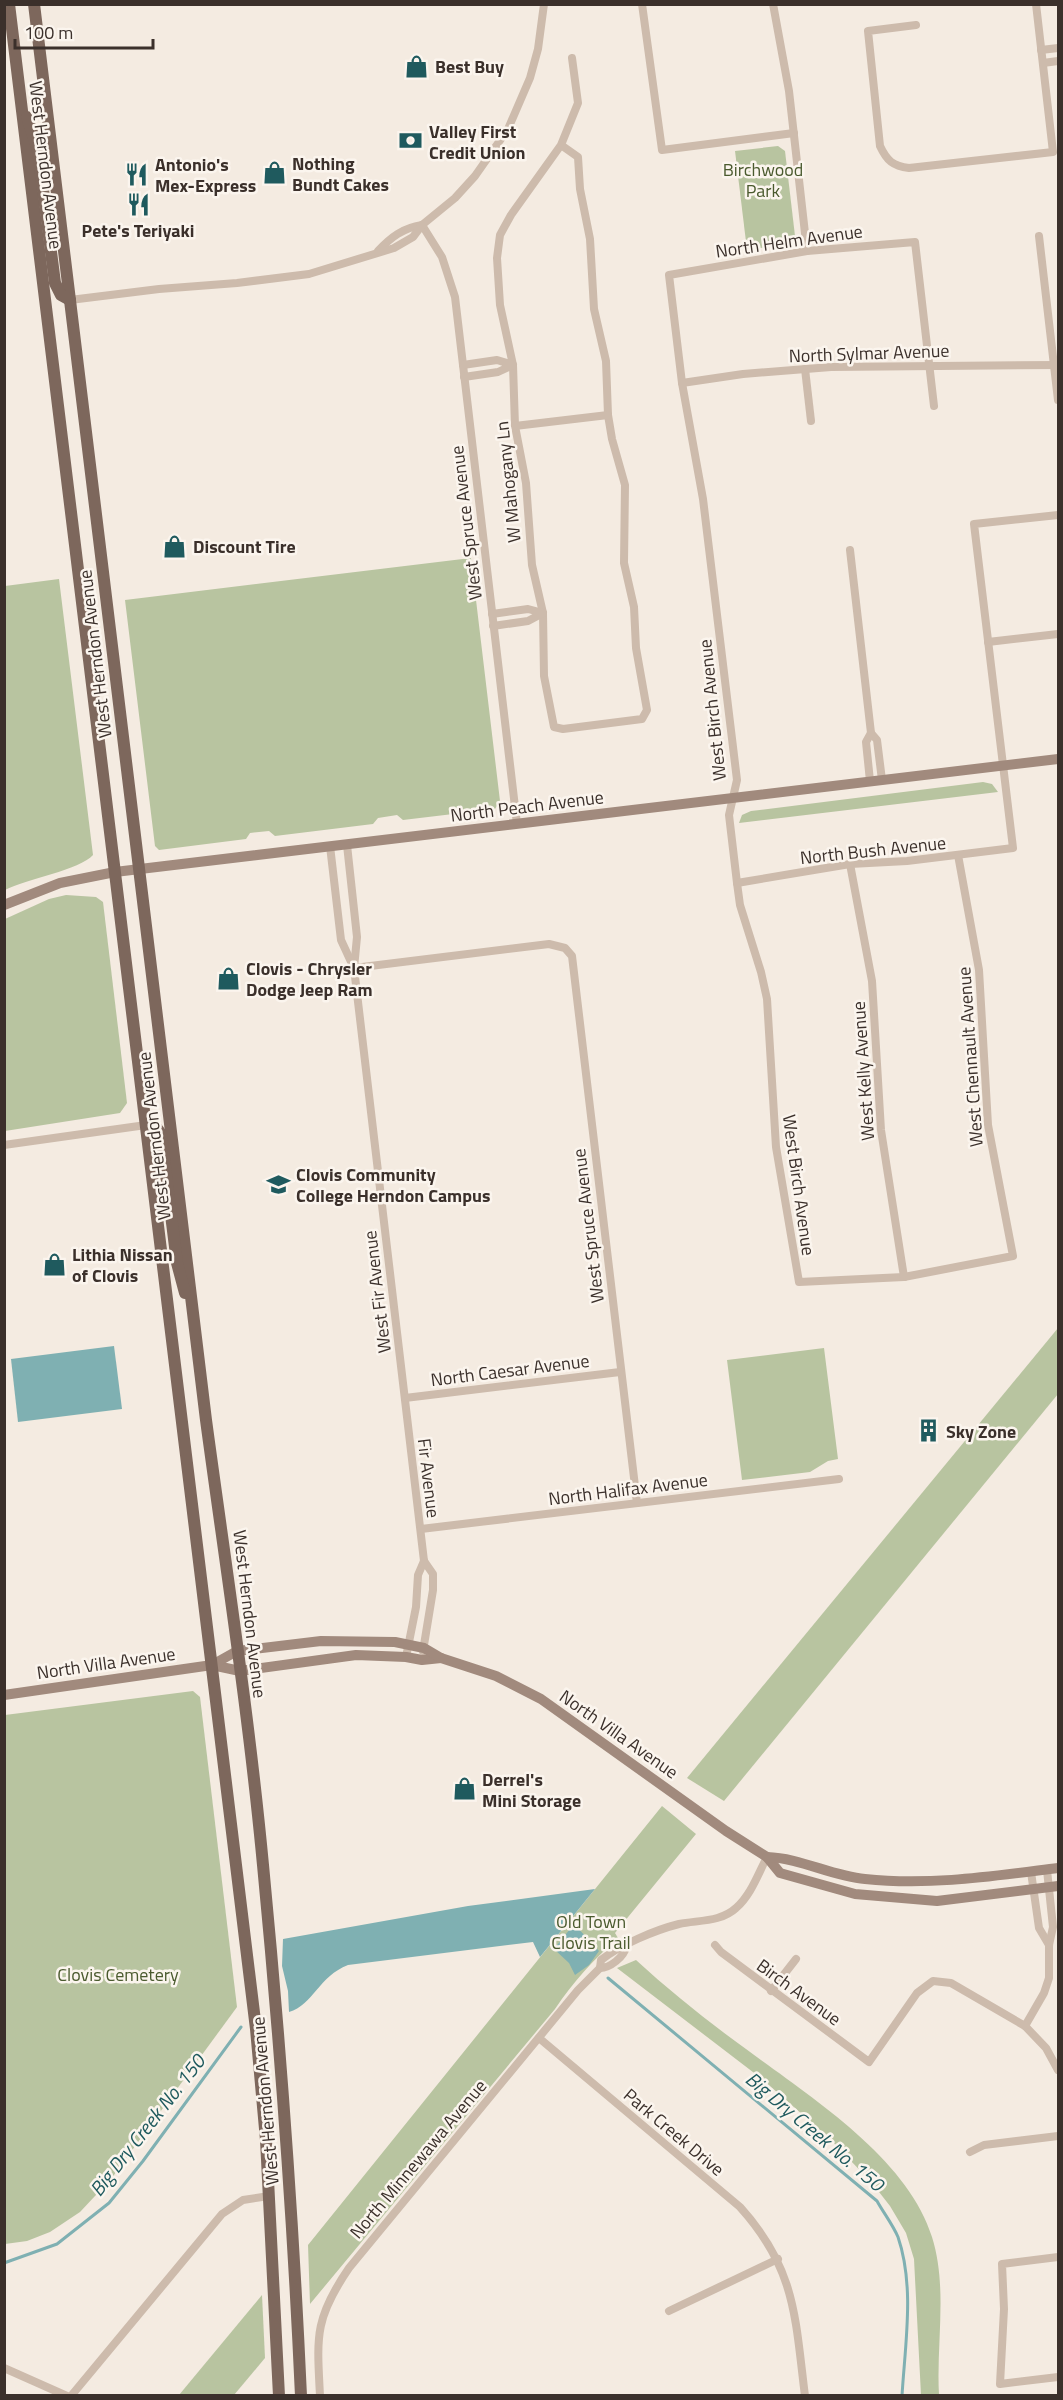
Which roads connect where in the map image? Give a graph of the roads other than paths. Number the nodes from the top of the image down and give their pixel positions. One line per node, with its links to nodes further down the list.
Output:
1 (9, 4): 13 (main road, West Herndon Avenue)
2 (33, 4): 20 (main road, West Herndon Avenue)
3 (544, 4): 16 (street)
4 (642, 4): 14 (street)
5 (773, 4): 14 (street)
6 (1036, 4): 9 (street)
7 (916, 25): 12 (street)
8 (1059, 48): 9 (street)
9 (1041, 50): 12 (street)
10 (572, 58): 15 (street, W Mahogany Ln)
11 (1059, 61): 12 (street)
12 (1043, 63)
13 (20, 99): 20 (main road); 52 (main road, West Herndon Avenue)
14 (794, 133): 18 (street)
15 (561, 145): 22 (street, W Mahogany Ln); 30 (street)
16 (422, 225): 20 (street); 21 (street, West Spruce Avenue)
17 (1039, 236): 24 (street)
18 (807, 251): 19 (street, North Helm Avenue); 23 (street, North Helm Avenue)
19 (669, 275): 27 (street, West Birch Avenue)
20 (70, 300): 51 (main road, West Herndon Avenue)
21 (462, 365): 22 (street); 26 (street, West Spruce Avenue)
22 (513, 365): 26 (street); 32 (street, W Mahogany Ln)
23 (929, 365): 24 (street, North Sylmar Avenue); 25 (street, North Sylmar Avenue); 29 (street)
24 (1056, 365): 28 (street)
25 (805, 369): 27 (street, North Sylmar Avenue); 31 (street)
26 (464, 377): 36 (street, West Spruce Avenue)
27 (682, 383): 45 (street, West Birch Avenue)
28 (1059, 400)
29 (934, 406)
30 (608, 415): 32 (street); 35 (street, W Mahogany Ln)
31 (811, 421)
32 (515, 426): 35 (street, W Mahogany Ln)
33 (1059, 515): 39 (street)
34 (850, 550): 40 (street)
35 (543, 613): 36 (street); 37 (street)
36 (492, 614): 37 (street, West Spruce Avenue)
37 (493, 626): 46 (street, West Spruce Avenue)
38 (1059, 634): 39 (street)
39 (988, 642): 42 (street)
40 (871, 733): 43 (street); 44 (street)
41 (1059, 759): 42 (main road, North Peach Avenue)
42 (1003, 766): 43 (main road, North Peach Avenue); 49 (street, North Bush Avenue)
43 (882, 780): 44 (main road, North Peach Avenue)
44 (870, 781): 45 (main road, North Peach Avenue)
45 (733, 797): 46 (main road, North Peach Avenue); 53 (street, West Birch Avenue)
46 (517, 824): 47 (main road, North Peach Avenue)
47 (347, 845): 48 (main road, North Peach Avenue); 55 (street, West Fir Avenue)
48 (330, 846): 51 (main road, North Peach Avenue); 55 (street, West Fir Avenue)
49 (958, 855): 50 (street, North Bush Avenue); 58 (street, West Chennault Avenue)
50 (850, 864): 53 (street, North Bush Avenue); 58 (street, West Kelly Avenue)
51 (140, 869): 52 (main road, North Peach Avenue); 59 (main road, West Herndon Avenue)
52 (115, 872): 54 (main road, North Peach Avenue); 56 (main road, West Herndon Avenue)
53 (736, 883): 58 (street, West Birch Avenue)
54 (4, 905)
55 (354, 968): 60 (street, West Spruce Avenue); 61 (street, West Fir Avenue)
56 (146, 1125): 57 (street); 59 (main road); 72 (main road, West Herndon Avenue)
57 (4, 1145)
58 (904, 1277)
59 (195, 1331): 68 (main road, West Herndon Avenue)
60 (620, 1372): 61 (street, North Caesar Avenue); 63 (street, West Spruce Avenue)
61 (405, 1398): 64 (street, Fir Avenue)
62 (839, 1479): 63 (street, North Halifax Avenue)
63 (637, 1503): 64 (street, North Halifax Avenue)
64 (421, 1529): 65 (street, Fir Avenue)
65 (424, 1561): 66 (street, Fir Avenue); 67 (street, Fir Avenue)
66 (408, 1644): 67 (main road, North Villa Avenue); 68 (main road, North Villa Avenue); 69 (street, Fir Avenue)
67 (424, 1648): 70 (main road, North Villa Avenue); 71 (street, Fir Avenue)
68 (237, 1651): 72 (main road, North Villa Avenue); 73 (main road, West Herndon Avenue)
69 (406, 1657): 71 (main road, North Villa Avenue); 73 (main road, North Villa Avenue)
70 (441, 1658): 71 (main road, North Villa Avenue); 75 (main road, North Villa Avenue)
71 (422, 1660)
72 (212, 1665): 73 (main road, North Villa Avenue); 74 (main road, North Villa Avenue); 90 (main road, West Herndon Avenue)
73 (240, 1671): 98 (main road, West Herndon Avenue)
74 (4, 1695)
75 (767, 1857): 78 (main road); 80 (main road); 86 (street, North Minnewawa Avenue)
76 (1059, 1868): 77 (main road)
77 (1047, 1870): 78 (main road); 79 (street)
78 (1032, 1872): 80 (street)
79 (1054, 1887): 80 (main road); 82 (street)
80 (1034, 1889): 82 (street)
81 (715, 1945): 84 (street, Birch Avenue)
82 (1049, 1945): 85 (street)
83 (796, 1959): 84 (street)
84 (771, 1991): 85 (street, Birch Avenue)
85 (1025, 2026): 87 (street)
86 (539, 2038): 92 (street, Park Creek Drive); 99 (street, North Minnewawa Avenue)
87 (1059, 2070)
88 (1059, 2136): 89 (street)
89 (970, 2152)
90 (269, 2196): 96 (street); 97 (main road, West Herndon Avenue)
91 (1059, 2257): 95 (street)
92 (778, 2259): 93 (street); 100 (street, Park Creek Drive)
93 (669, 2311)
94 (4, 2368): 96 (street)
95 (1059, 2377)
96 (69, 2396)
97 (279, 2396)
98 (301, 2396)
99 (320, 2396)
100 (805, 2396)

